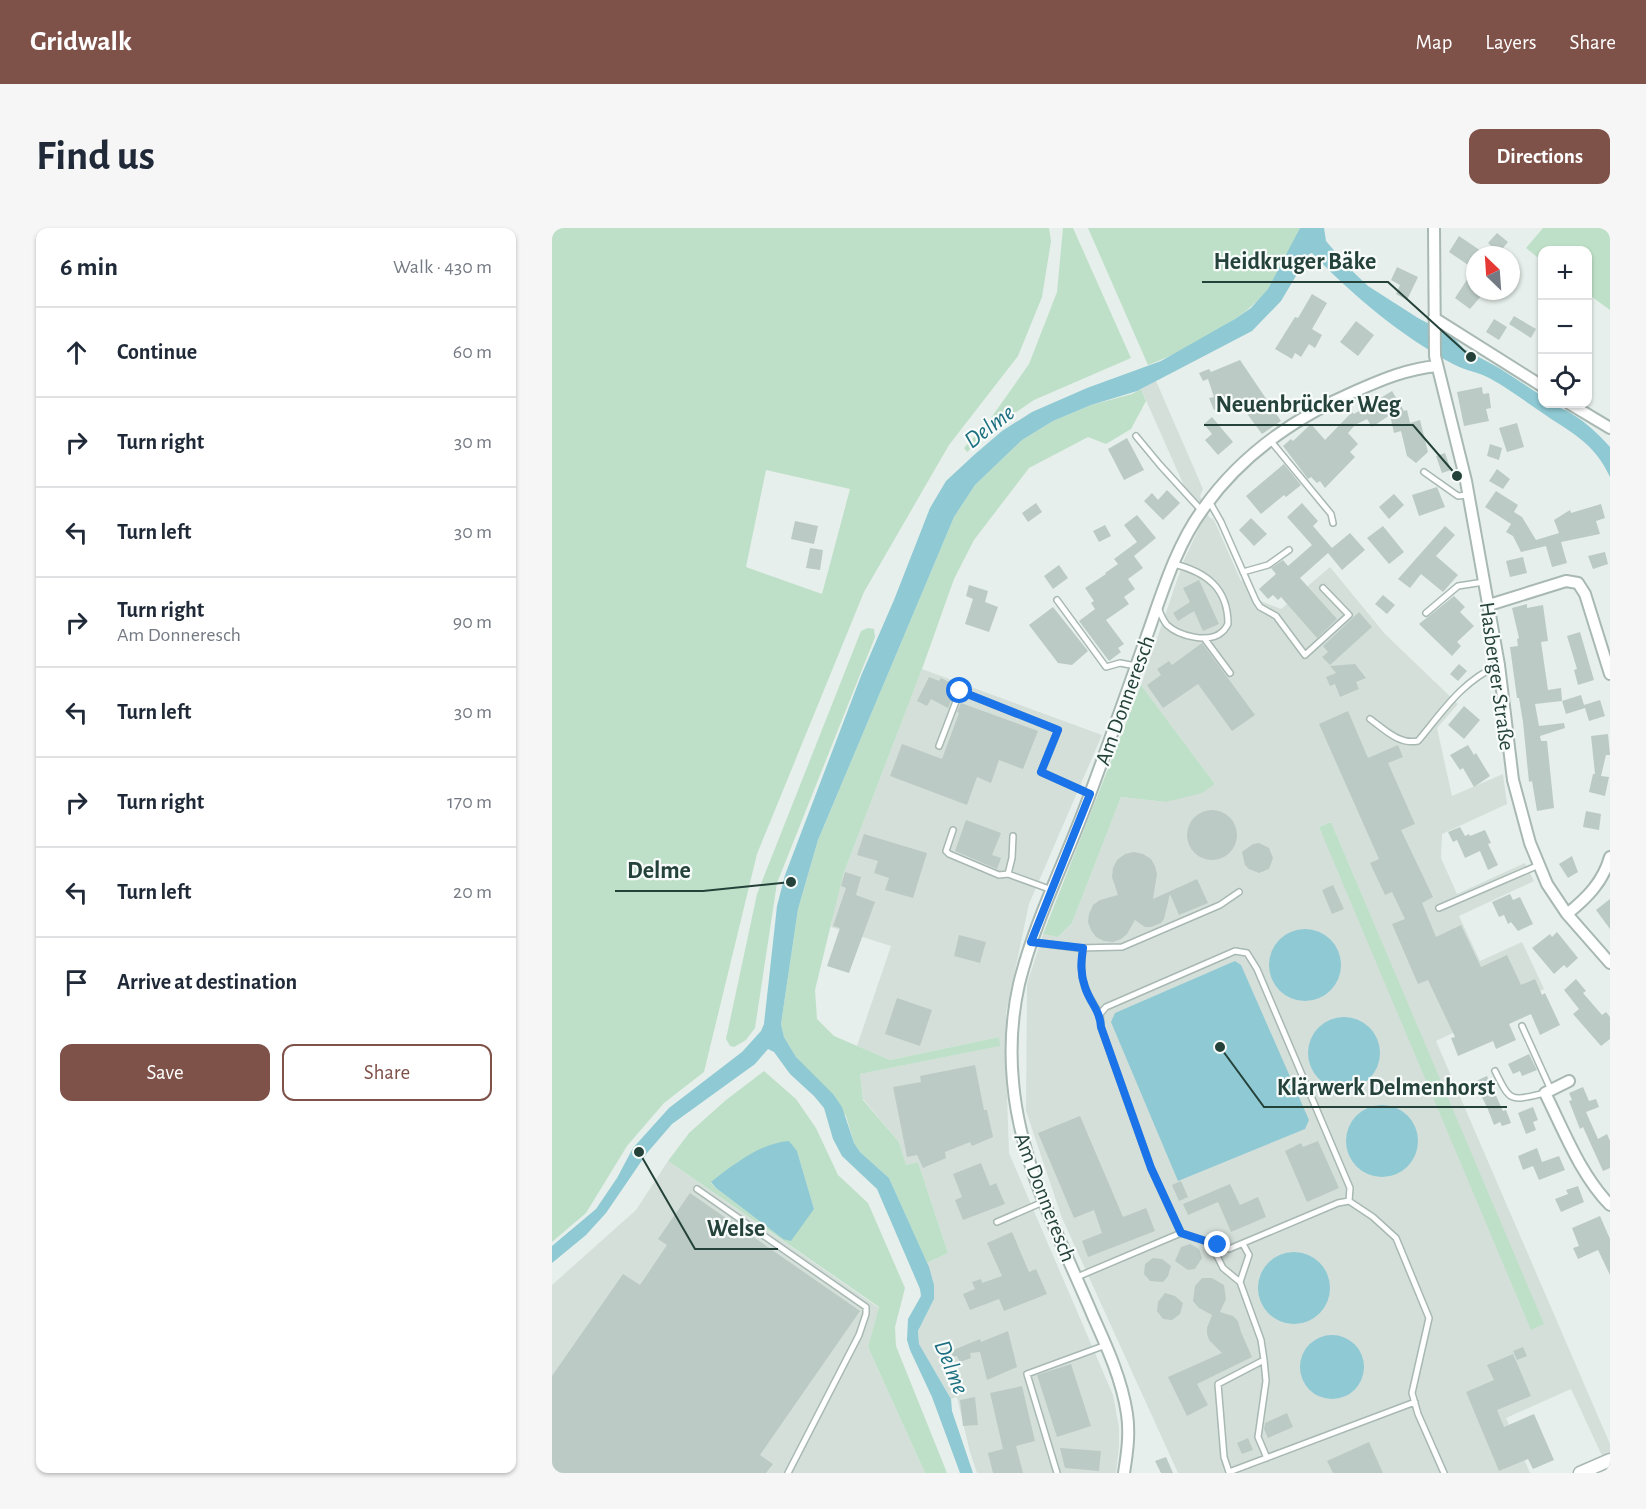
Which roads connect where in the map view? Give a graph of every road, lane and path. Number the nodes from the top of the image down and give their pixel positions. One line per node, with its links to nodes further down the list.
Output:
1 (1434, 228): 2 (street, Hasberger Straße)
2 (1434, 318): 3 (street, Hasberger Straße); 4 (street)
3 (1436, 361): 8 (street, Am Donneresch); 10 (street, Hasberger Straße)
4 (1538, 383)
5 (1577, 408): 6 (street)
6 (1610, 428)
7 (1136, 436): 12 (lane)
8 (1270, 440): 11 (street, Am Donneresch); 13 (lane)
9 (1424, 472): 10 (lane)
10 (1468, 495): 17 (street, Hasberger Straße)
11 (1209, 501): 12 (street, Am Donneresch); 16 (lane)
12 (1202, 510): 15 (street, Am Donneresch)
13 (1333, 523)
14 (1289, 550): 16 (lane)
15 (1174, 564): 21 (street, Am Donneresch); 23 (lane)
16 (1243, 572): 18 (lane)
17 (1485, 582): 20 (street, Hasberger Straße); 22 (lane)
18 (1323, 588)
19 (1057, 600): 25 (lane)
20 (1489, 605): 24 (street, Hasberger Straße); 27 (street)
21 (1157, 607): 23 (lane); 25 (street, Am Donneresch)
22 (1426, 613)
23 (1204, 638): 26 (lane)
24 (1499, 664): 28 (lane); 34 (street, Hasberger Straße)
25 (1136, 666): 30 (street, Am Donneresch)
26 (1230, 673)
27 (1610, 674)
28 (1370, 719)
29 (939, 746): 30 (lane)
30 (1090, 794): 36 (street, Am Donneresch)
31 (953, 830): 35 (lane)
32 (1013, 836): 35 (lane)
33 (1610, 857): 39 (street)
34 (1539, 865): 38 (lane); 39 (street, Hasberger Straße)
35 (1008, 874): 36 (lane)
36 (1052, 890): 40 (street, Am Donneresch)
37 (1239, 892): 41 (lane)
38 (1439, 908)
39 (1567, 914): 42 (street, Hasberger Straße)
40 (1031, 942): 41 (lane); 49 (street, Am Donneresch)
41 (1083, 948): 43 (lane)
42 (1610, 963)
43 (1100, 1014): 50 (lane); 53 (lane)
44 (1522, 1026): 47 (lane)
45 (1495, 1071): 47 (lane)
46 (1569, 1081): 47 (street)
47 (1548, 1091): 51 (street)
48 (697, 1189): 63 (lane)
49 (1044, 1201): 52 (lane); 56 (street, Am Donneresch)
50 (1348, 1201): 54 (lane); 60 (lane)
51 (1610, 1205)
52 (997, 1222)
53 (1181, 1233): 55 (lane); 56 (lane)
54 (1243, 1244): 55 (lane); 57 (lane)
55 (1218, 1245): 57 (lane)
56 (1077, 1277): 58 (street, Am Donneresch)
57 (1240, 1282): 59 (lane)
58 (1106, 1345): 64 (lane); 65 (street, Am Donneresch)
59 (1264, 1360): 61 (lane); 61 (lane)
60 (1415, 1402): 61 (lane); 66 (lane)
61 (1267, 1458)
62 (1610, 1460): 67 (street)
63 (788, 1473)
64 (1058, 1473)
65 (1124, 1473)
66 (1444, 1473)
67 (1580, 1473)

